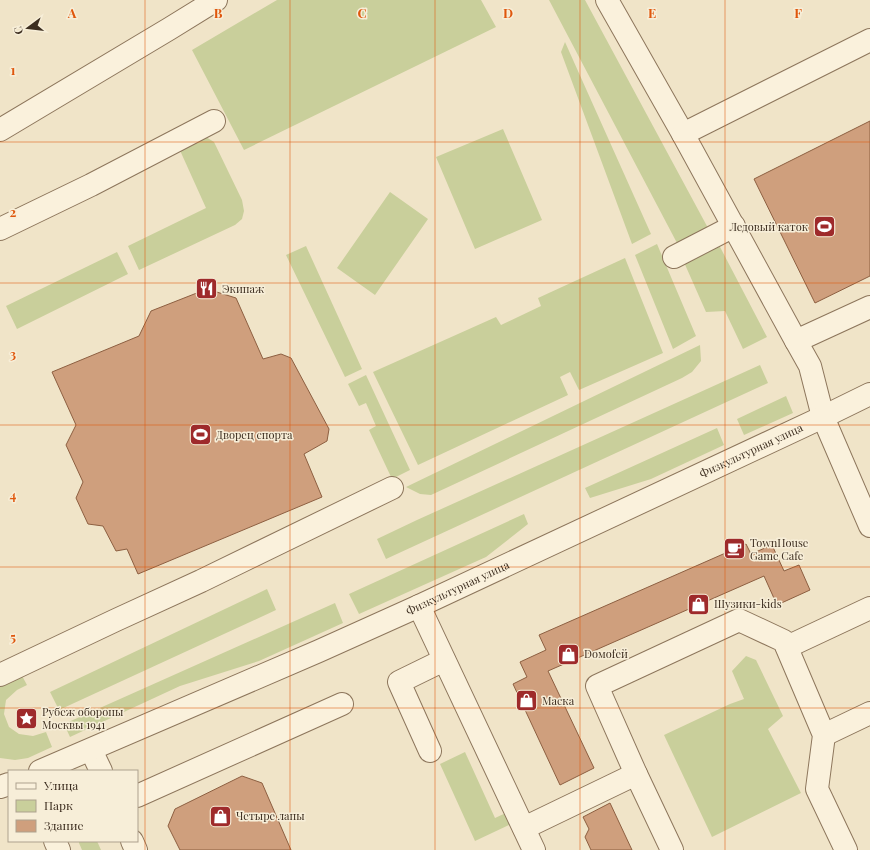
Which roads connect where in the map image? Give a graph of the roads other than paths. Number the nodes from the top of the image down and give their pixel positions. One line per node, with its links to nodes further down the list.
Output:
1 (216, 0): 5 (street)
2 (607, 0): 6 (street)
3 (870, 40): 6 (street)
4 (214, 121): 8 (street)
5 (0, 130)
6 (683, 134): 7 (street)
7 (734, 226): 9 (street); 11 (street)
8 (0, 229)
9 (674, 257)
10 (870, 306): 11 (street)
11 (796, 341): 13 (street)
12 (870, 394): 13 (street, Физкультурная улица)
13 (823, 418): 15 (street); 16 (street, Физкультурная улица)
14 (392, 488): 20 (street)
15 (870, 526)
16 (419, 606): 19 (street); 24 (street, Физкультурная улица)
17 (870, 608): 18 (street)
18 (787, 648): 23 (street); 28 (street)
19 (444, 660): 25 (street); 30 (street)
20 (0, 675)
21 (342, 704): 29 (street)
22 (870, 713): 23 (street)
23 (824, 735): 33 (street)
24 (91, 750): 26 (street, Физкультурная улица); 27 (street)
25 (430, 751)
26 (42, 770)
27 (101, 770)
28 (636, 774): 30 (street); 32 (street)
29 (138, 796)
30 (524, 828): 31 (street)
31 (534, 850)
32 (672, 850)
33 (846, 850)

